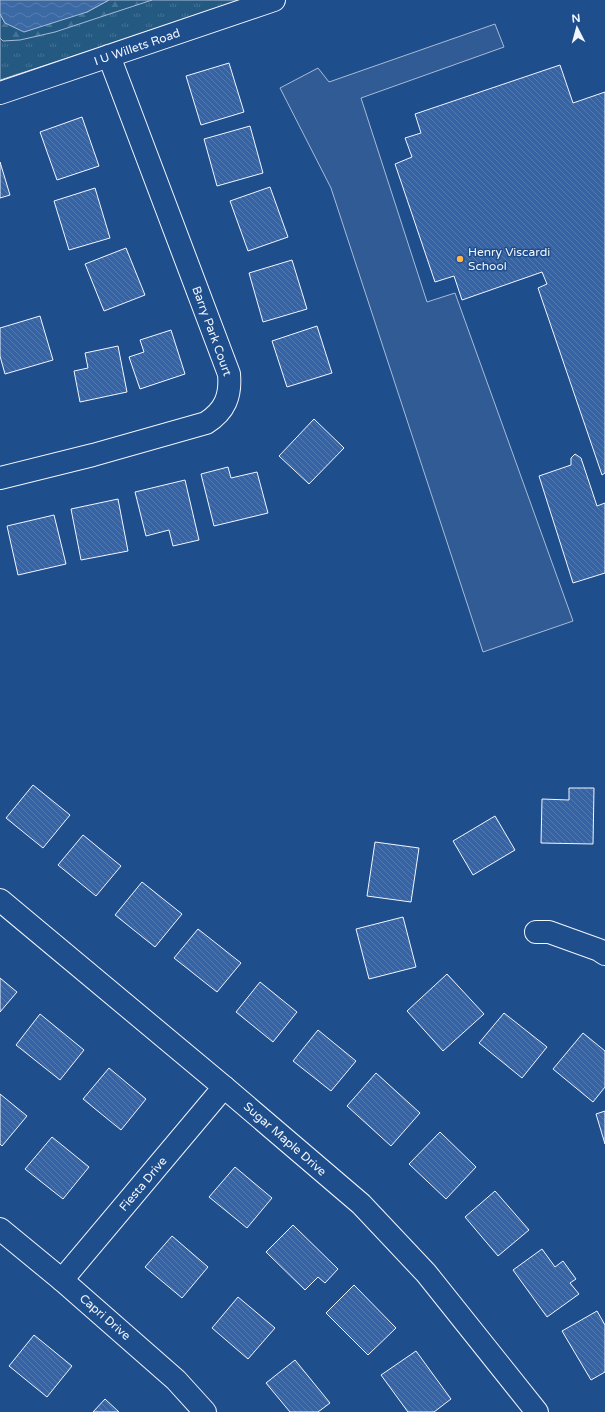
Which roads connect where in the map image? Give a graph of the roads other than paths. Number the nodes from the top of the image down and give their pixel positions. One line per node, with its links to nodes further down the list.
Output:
1 (274, 0): 2 (street, I U Willets Road)
2 (109, 56): 3 (street, I U Willets Road); 4 (street, Barry Park Court)
3 (0, 93)
4 (0, 478)
5 (0, 900): 8 (street, Sugar Maple Drive)
6 (536, 932): 7 (street)
7 (605, 954)
8 (224, 1087): 10 (street, Fiesta Drive); 12 (street, Sugar Maple Drive)
9 (0, 1228): 10 (street, Capri Drive)
10 (62, 1280): 11 (street, Capri Drive)
11 (204, 1412)
12 (537, 1412)

